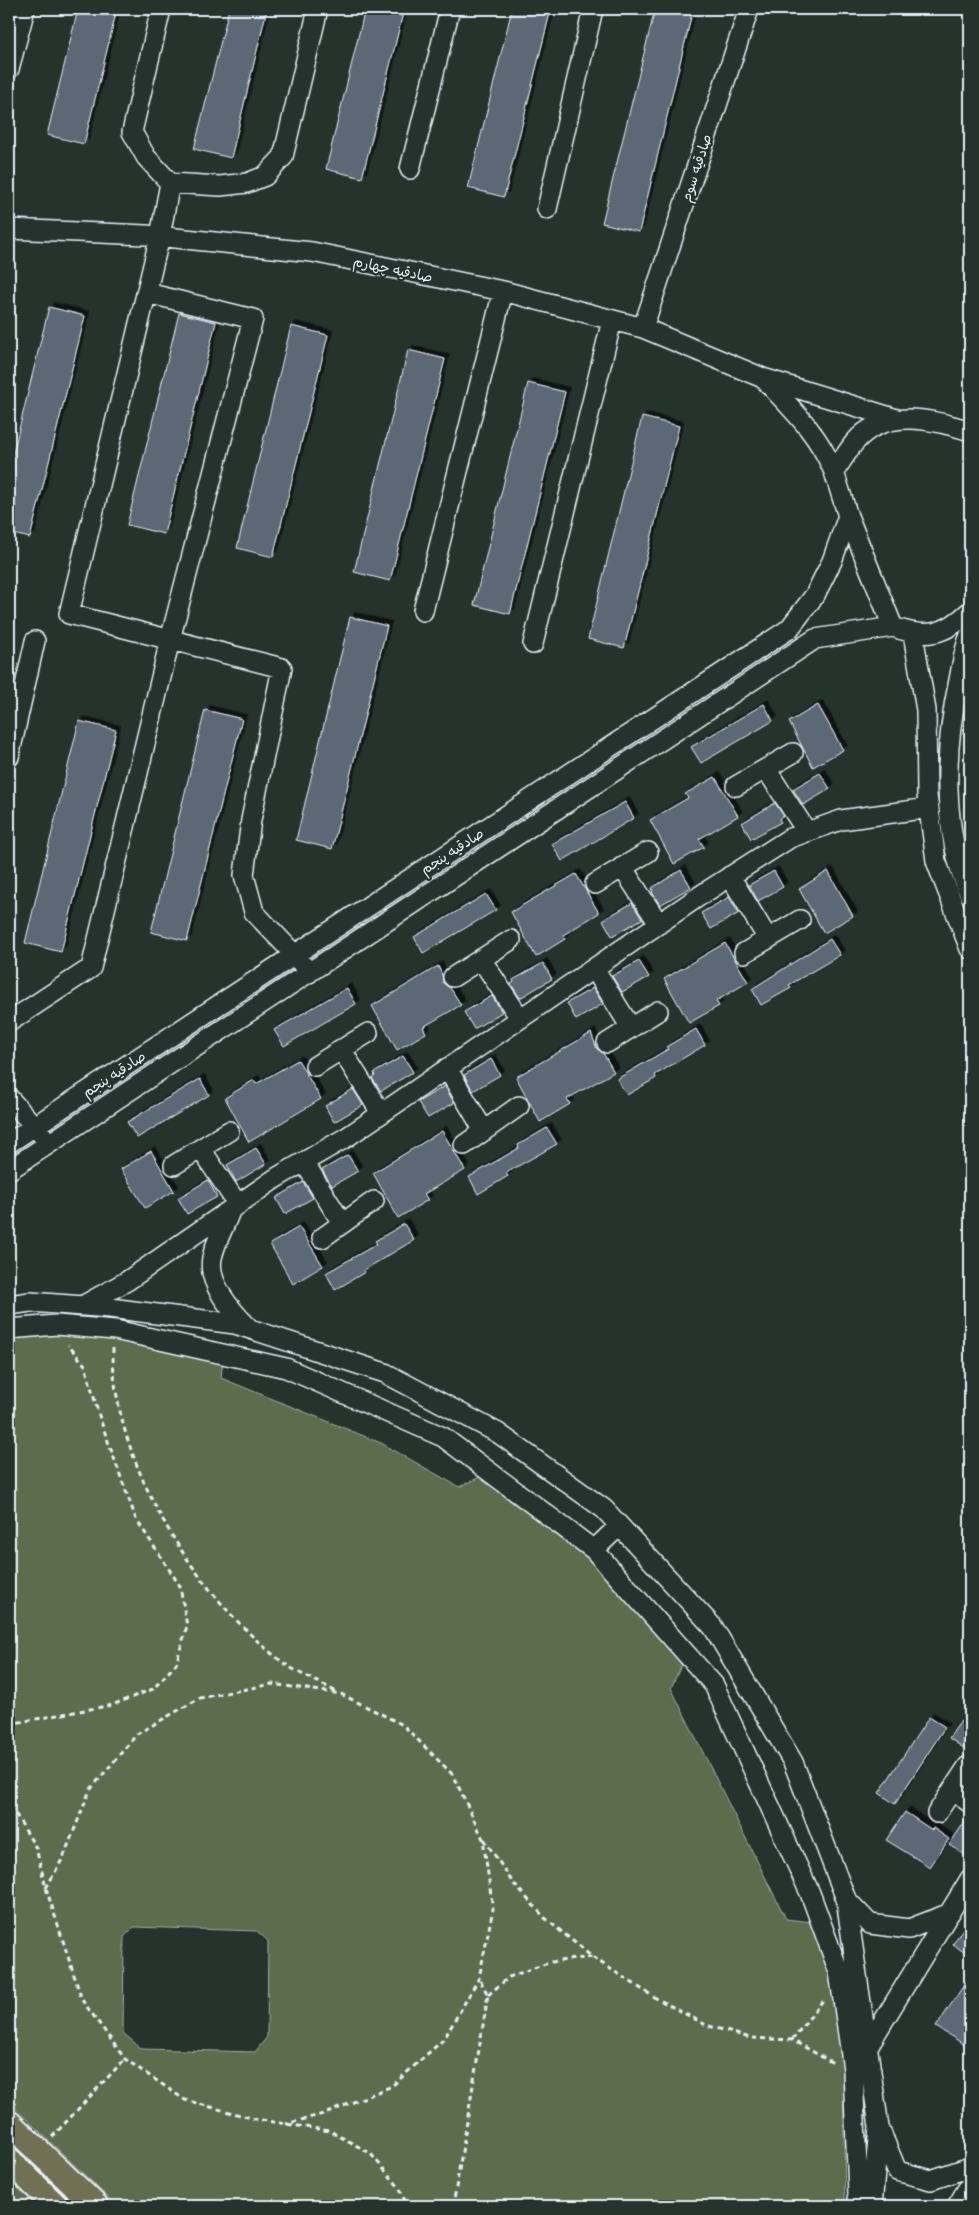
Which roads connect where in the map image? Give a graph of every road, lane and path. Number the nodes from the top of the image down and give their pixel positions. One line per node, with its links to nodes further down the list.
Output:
1 (25, 9): 7 (street)
2 (161, 9): 9 (street)
3 (318, 9): 9 (street)
4 (450, 9): 8 (street)
5 (593, 9): 10 (street)
6 (749, 9): 16 (street, صادقیه سوم)
7 (9, 69)
8 (410, 169)
9 (170, 184): 12 (street)
10 (547, 210)
11 (9, 229): 12 (street, صادقیه چهارم)
12 (160, 236): 13 (street, صادقیه چهارم); 14 (street)
13 (503, 291): 15 (street, صادقیه چهارم); 22 (street)
14 (146, 293): 28 (street); 28 (street)
15 (612, 320): 16 (street, صادقیه چهارم); 30 (street)
16 (643, 328): 17 (street, صادقیه چهارم)
17 (763, 378): 18 (street, صادقیه چهارم); 20 (street)
18 (897, 419): 19 (street); 20 (street)
19 (970, 431)
20 (834, 472): 21 (street)
21 (848, 516): 24 (street); 25 (street, صادقیه پنجم)
22 (423, 611)
23 (970, 611): 26 (street)
24 (893, 627): 26 (street); 31 (street, صادقیه پنجم)
25 (790, 629): 31 (street); 51 (street, صادقیه پنجم)
26 (913, 634): 33 (street)
27 (970, 635): 32 (street)
28 (170, 640): 51 (street); 58 (street)
29 (35, 641): 35 (street)
30 (533, 644)
31 (803, 648): 54 (street, صادقیه پنجم)
32 (950, 720): 33 (street); 44 (street)
33 (927, 721): 38 (street)
34 (793, 753): 36 (street)
35 (9, 757)
36 (766, 769): 37 (street); 39 (street)
37 (736, 786)
38 (929, 808): 39 (street); 49 (street)
39 (807, 832): 42 (street)
40 (648, 852): 41 (street)
41 (622, 867): 43 (street); 46 (street)
42 (730, 876): 46 (street); 48 (street)
43 (595, 884)
44 (970, 895)
45 (800, 920): 48 (street)
46 (659, 924): 53 (street)
47 (511, 940): 52 (street)
48 (768, 940): 50 (street)
49 (970, 949)
50 (744, 953)
51 (295, 955): 54 (street); 68 (street, صادقیه پنجم)
52 (481, 959): 55 (street); 57 (street)
53 (594, 968): 57 (street); 59 (street)
54 (308, 973): 71 (street, صادقیه پنجم)
55 (453, 977)
56 (658, 1011): 59 (street)
57 (520, 1018): 64 (street)
58 (9, 1022)
59 (631, 1028): 61 (street)
60 (368, 1032): 62 (street)
61 (606, 1043)
62 (342, 1049): 63 (street); 67 (street)
63 (315, 1066)
64 (447, 1068): 67 (street); 70 (street)
65 (9, 1098): 68 (street)
66 (519, 1106): 70 (street)
67 (380, 1113): 75 (street)
68 (35, 1126): 71 (street); 72 (street, صادقیه پنجم)
69 (229, 1131): 74 (street)
70 (484, 1131): 73 (street)
71 (50, 1143): 77 (street, صادقیه پنجم)
72 (9, 1144)
73 (464, 1145)
74 (201, 1149): 76 (street); 79 (street)
75 (304, 1162): 79 (street); 80 (street)
76 (174, 1165)
77 (9, 1170)
78 (374, 1201): 80 (street)
79 (234, 1208): 85 (street); 88 (street)
80 (342, 1223): 81 (street)
81 (322, 1238)
82 (9, 1289): 83 (street)
83 (30, 1302): 84 (street); 85 (street)
84 (9, 1305)
85 (82, 1306): 88 (street)
86 (56, 1325): 87 (street); 89 (street); 93 (path)
87 (9, 1329)
88 (250, 1329): 90 (street)
89 (115, 1330): 91 (street); 92 (path)
90 (619, 1526): 91 (street); 100 (street)
91 (594, 1550): 102 (street)
92 (341, 1694): 99 (path); 103 (path)
93 (9, 1724)
94 (968, 1766): 95 (street)
95 (952, 1790): 96 (street); 98 (street)
96 (970, 1803)
97 (9, 1808): 103 (path)
98 (936, 1814)
99 (483, 1839): 106 (path); 107 (path)
100 (836, 1874): 102 (street); 104 (street)
101 (970, 1879): 105 (street)
102 (806, 1883): 111 (street)
103 (46, 1888): 110 (path)
104 (846, 1899): 105 (street); 109 (street)
105 (960, 1906): 109 (street)
106 (592, 1957): 108 (path); 111 (path)
107 (479, 1978): 108 (path); 113 (path)
108 (488, 1995): 122 (path)
109 (867, 2048): 114 (street)
110 (124, 2059): 113 (path); 115 (path)
111 (852, 2070): 123 (street)
112 (9, 2123): 115 (main road)
113 (286, 2124): 121 (path)
114 (879, 2127): 117 (street); 124 (street)
115 (38, 2151): 120 (main road)
116 (9, 2160): 119 (main road)
117 (970, 2168)
118 (970, 2185): 125 (street)
119 (56, 2206)
120 (96, 2206)
121 (407, 2206)
122 (453, 2206)
123 (856, 2206)
124 (872, 2206)
125 (957, 2206)

